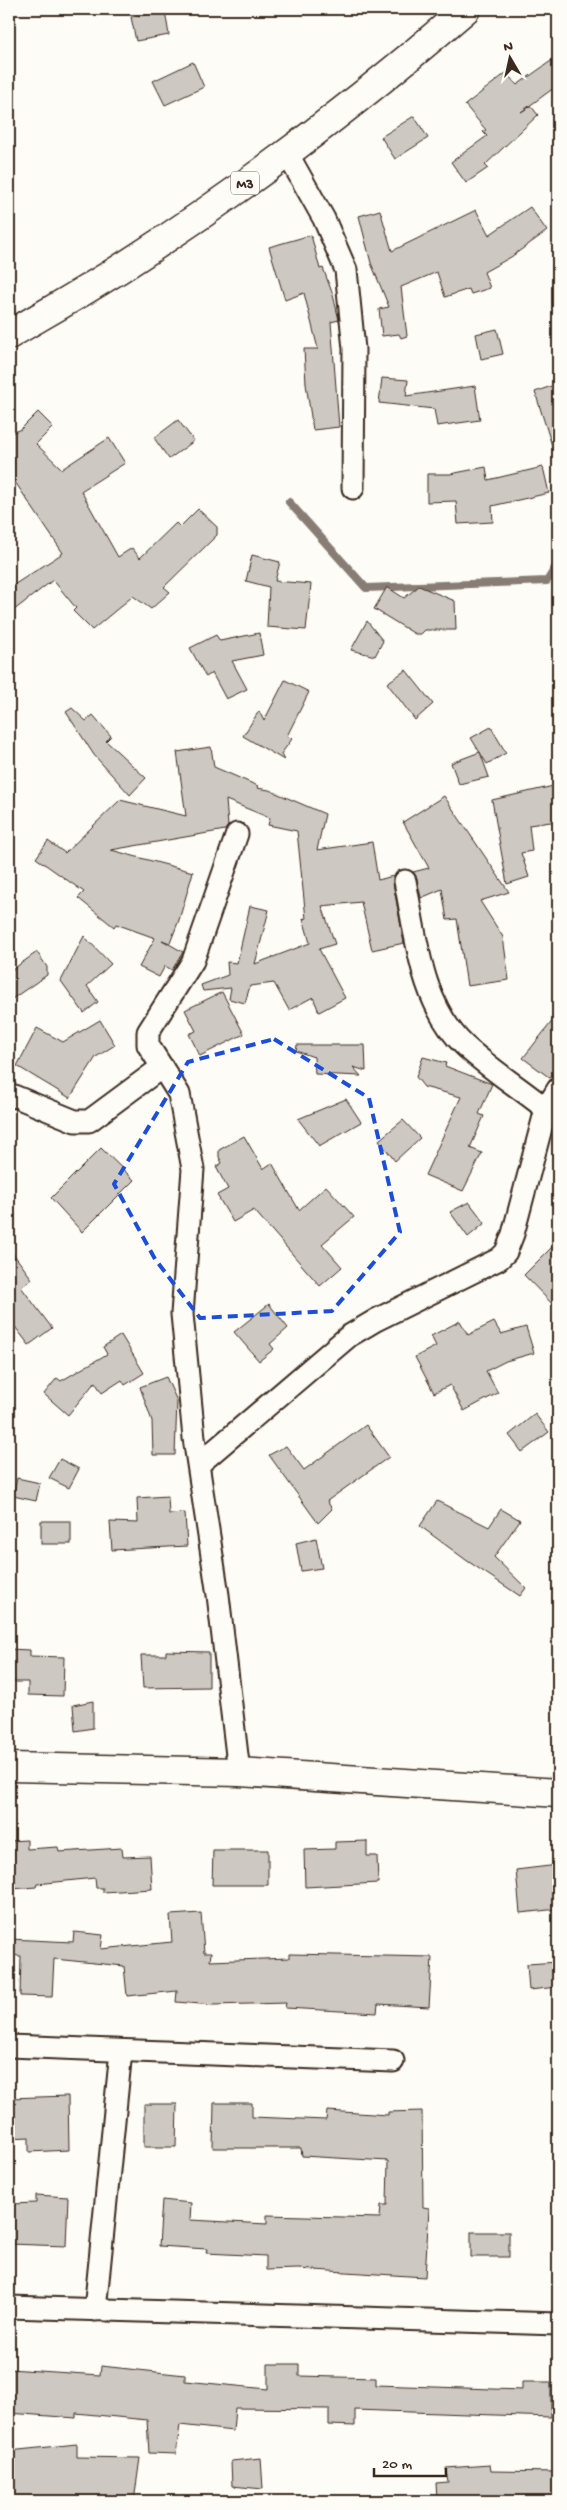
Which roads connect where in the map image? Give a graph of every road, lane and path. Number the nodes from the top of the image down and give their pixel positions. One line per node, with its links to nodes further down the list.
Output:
1 (466, 9): 2 (main road, M3)
2 (287, 153): 3 (main road, M3); 4 (street)
3 (9, 335)
4 (354, 488)
5 (237, 834): 7 (street)
6 (405, 881): 10 (street)
7 (162, 1068): 9 (street); 11 (street)
8 (558, 1089): 10 (street)
9 (9, 1094)
10 (546, 1109): 11 (street)
11 (199, 1464): 13 (street)
12 (9, 1767): 13 (main road)
13 (238, 1772): 14 (main road)
14 (558, 1793)
15 (9, 2046): 16 (street)
16 (121, 2050): 17 (street); 19 (street)
17 (393, 2061)
18 (9, 2307): 19 (street)
19 (96, 2310): 20 (street)
20 (558, 2324)

